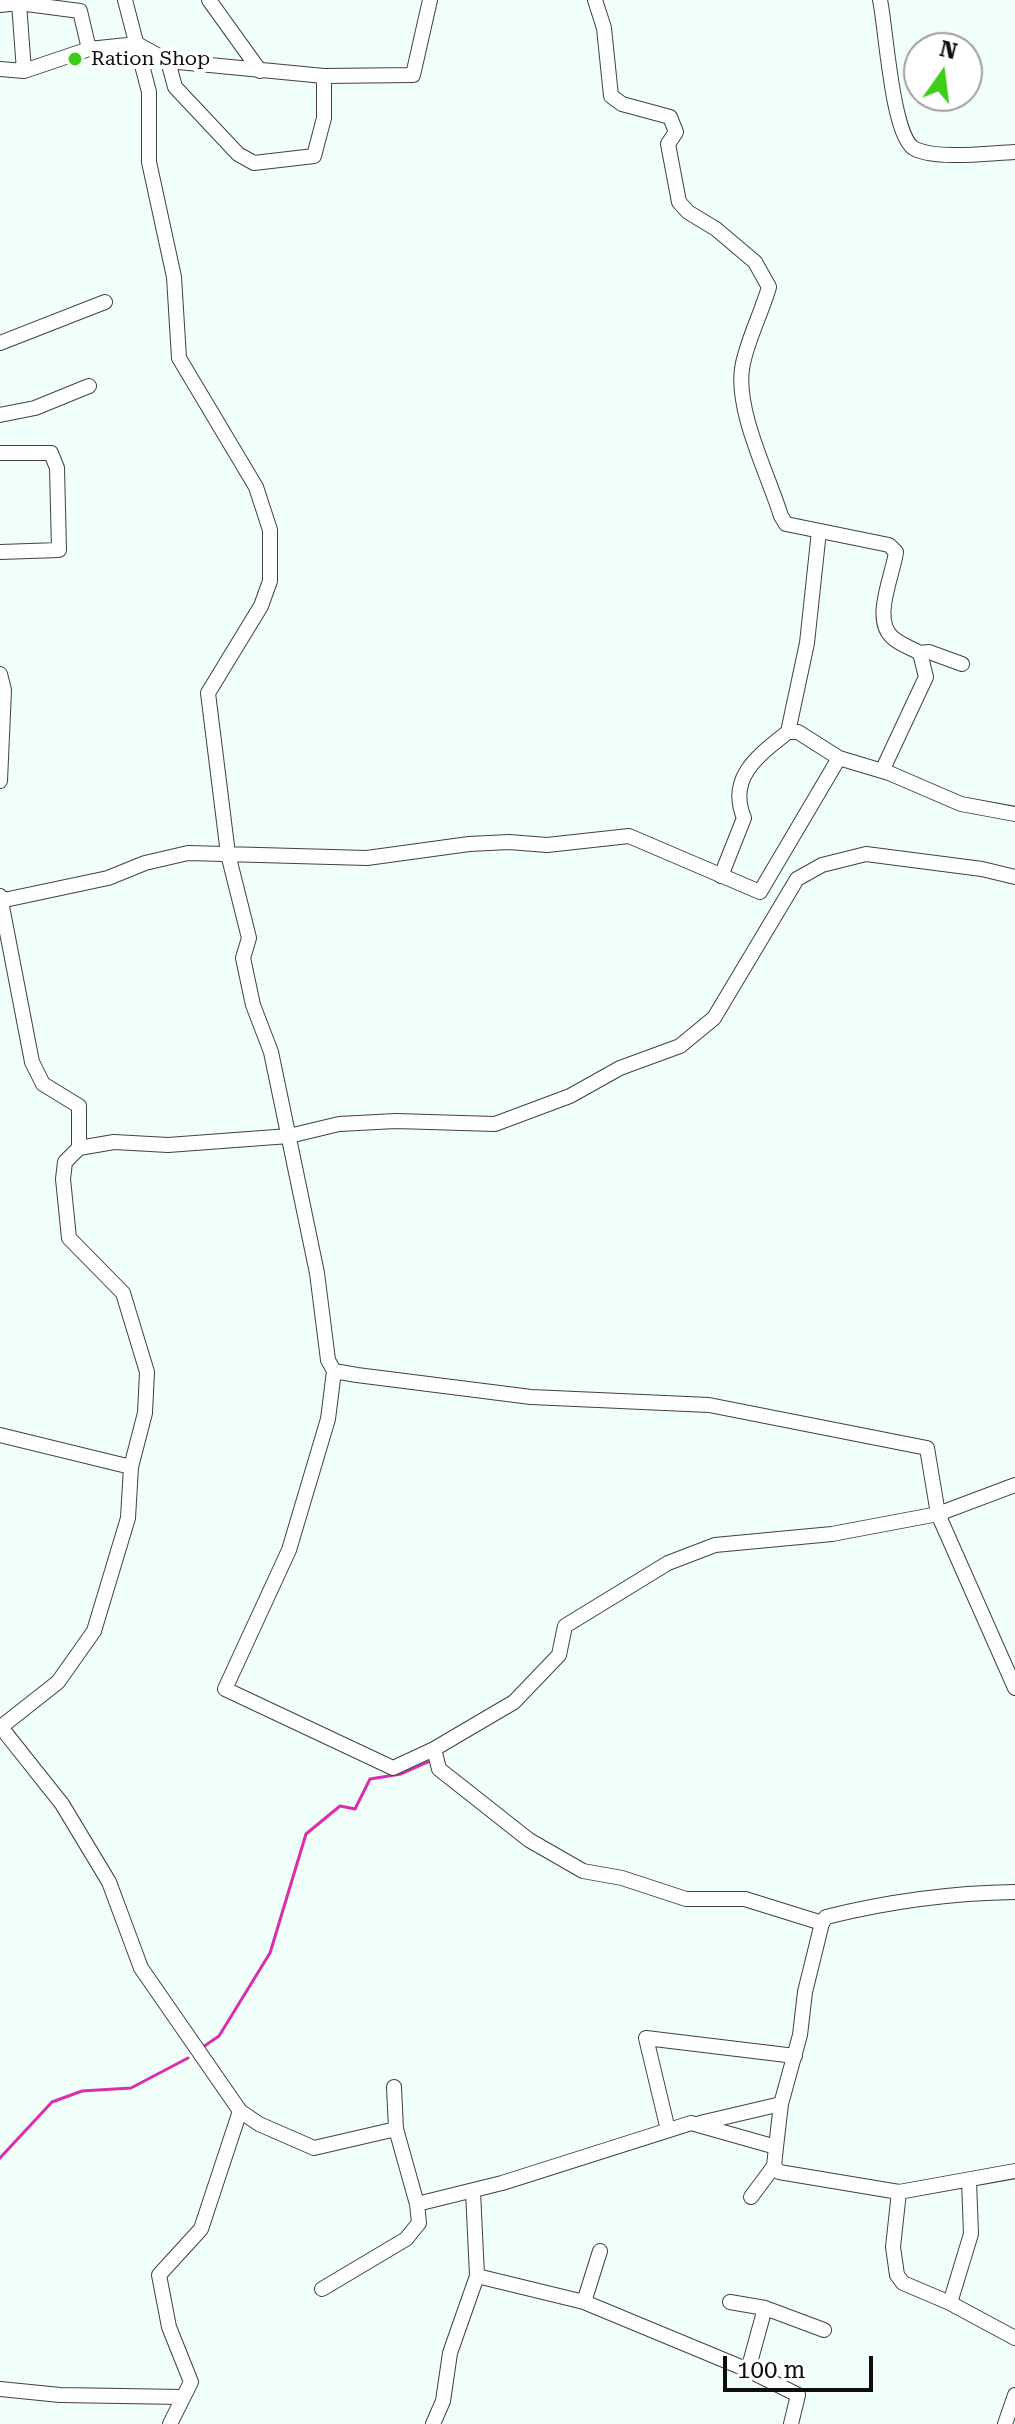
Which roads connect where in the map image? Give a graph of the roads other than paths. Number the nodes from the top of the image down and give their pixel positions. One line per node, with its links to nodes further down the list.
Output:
1 (125, 0): 8 (street)
2 (209, 0): 13 (street)
3 (430, 0): 14 (street)
4 (595, 0): 21 (street)
5 (880, 0): 15 (street)
6 (19, 3): 7 (street); 9 (street); 12 (street)
7 (0, 5)
8 (137, 44): 9 (street); 10 (street); 31 (street)
9 (89, 49): 12 (street)
10 (168, 61): 13 (street); 14 (street)
11 (0, 69): 12 (street)
12 (24, 71)
13 (260, 71): 14 (street)
14 (324, 76)
15 (1015, 152)
16 (105, 302): 17 (street)
17 (0, 343)
18 (89, 386): 19 (street)
19 (0, 415)
20 (0, 453): 22 (street)
21 (819, 531): 23 (street); 26 (street)
22 (0, 552)
23 (920, 653): 24 (street); 28 (street)
24 (962, 664)
25 (0, 674): 29 (street)
26 (788, 732): 27 (street); 32 (street)
27 (839, 758): 28 (street); 34 (street)
28 (882, 771): 30 (street)
29 (0, 781)
30 (1015, 814)
31 (228, 854): 32 (street); 35 (street); 37 (street)
32 (721, 876): 34 (street)
33 (1015, 877): 36 (street)
34 (760, 892): 36 (street)
35 (0, 900): 38 (street)
36 (782, 901): 37 (street)
37 (289, 1136): 38 (street); 39 (street)
38 (79, 1148): 41 (street)
39 (334, 1371): 43 (street); 46 (street)
40 (0, 1435): 41 (street)
41 (131, 1467): 45 (street)
42 (1015, 1485): 43 (street)
43 (938, 1514): 44 (street); 46 (street)
44 (1015, 1688)
45 (0, 1727): 52 (street)
46 (434, 1749): 48 (street)
47 (1015, 1892): 48 (street)
48 (822, 1923): 49 (street)
49 (795, 2056): 51 (street); 55 (street)
50 (394, 2087): 54 (street)
51 (781, 2104): 53 (street); 56 (street)
52 (240, 2111): 54 (street); 76 (street)
53 (700, 2123): 55 (street); 56 (street)
54 (396, 2129): 63 (street)
55 (668, 2130): 60 (street)
56 (776, 2147): 57 (street)
57 (774, 2166): 61 (street); 62 (street)
58 (1015, 2171): 59 (street)
59 (969, 2181): 61 (street); 69 (street)
60 (473, 2191): 63 (street); 65 (street)
61 (899, 2192): 69 (street)
62 (751, 2197)
63 (417, 2204): 66 (street)
64 (600, 2251): 67 (street)
65 (477, 2276): 67 (street); 78 (street)
66 (322, 2289)
67 (584, 2302): 73 (street)
68 (730, 2302): 70 (street)
69 (950, 2303): 72 (street)
70 (765, 2308): 71 (street); 73 (street)
71 (824, 2330)
72 (1015, 2338)
73 (748, 2370): 79 (street)
74 (0, 2389): 76 (street)
75 (1015, 2395): 80 (street)
76 (183, 2397): 77 (street)
77 (170, 2424)
78 (433, 2424)
79 (791, 2424)
80 (1005, 2424)

